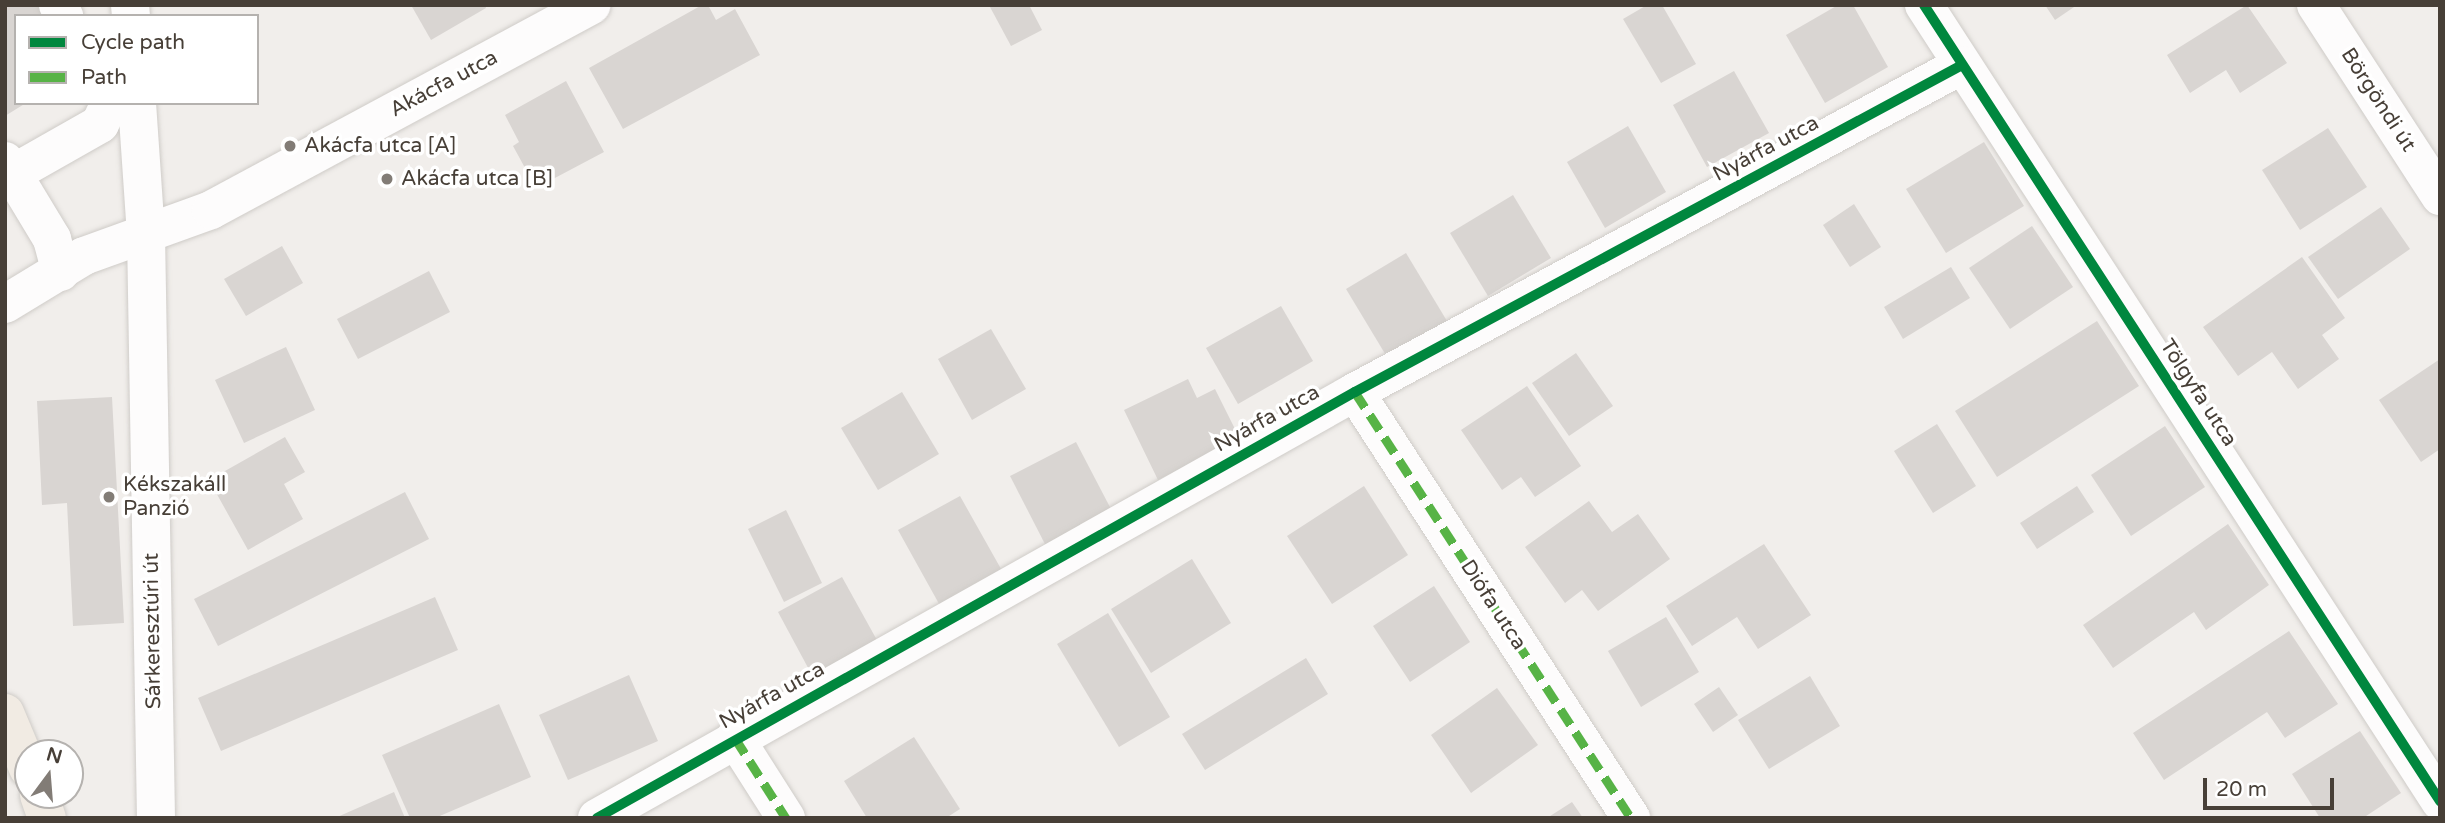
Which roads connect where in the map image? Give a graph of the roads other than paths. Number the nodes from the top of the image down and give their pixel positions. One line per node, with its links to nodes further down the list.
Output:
1 (590, 5): 9 (street, Akácfa utca)
2 (1924, 5): 4 (street, Tölgyfa utca)
3 (2316, 5): 8 (street, Börgöndi út)
4 (1962, 65): 12 (street, Nyárfa utca); 16 (street, Tölgyfa utca)
5 (109, 105): 7 (street)
6 (137, 105): 9 (street, Sárkeresztúri út)
7 (8, 171): 10 (street)
8 (2440, 196)
9 (146, 234): 10 (street); 17 (street, Sárkeresztúri út)
10 (66, 256): 11 (street)
11 (5, 304)
12 (1355, 392): 14 (street, Nyárfa utca); 20 (street, Diófa utca)
13 (5, 713): 15 (main road)
14 (735, 738): 18 (street, Nyárfa utca); 19 (street)
15 (16, 739)
16 (2440, 801)
17 (156, 818)
18 (597, 818)
19 (786, 818)
20 (1631, 818)

